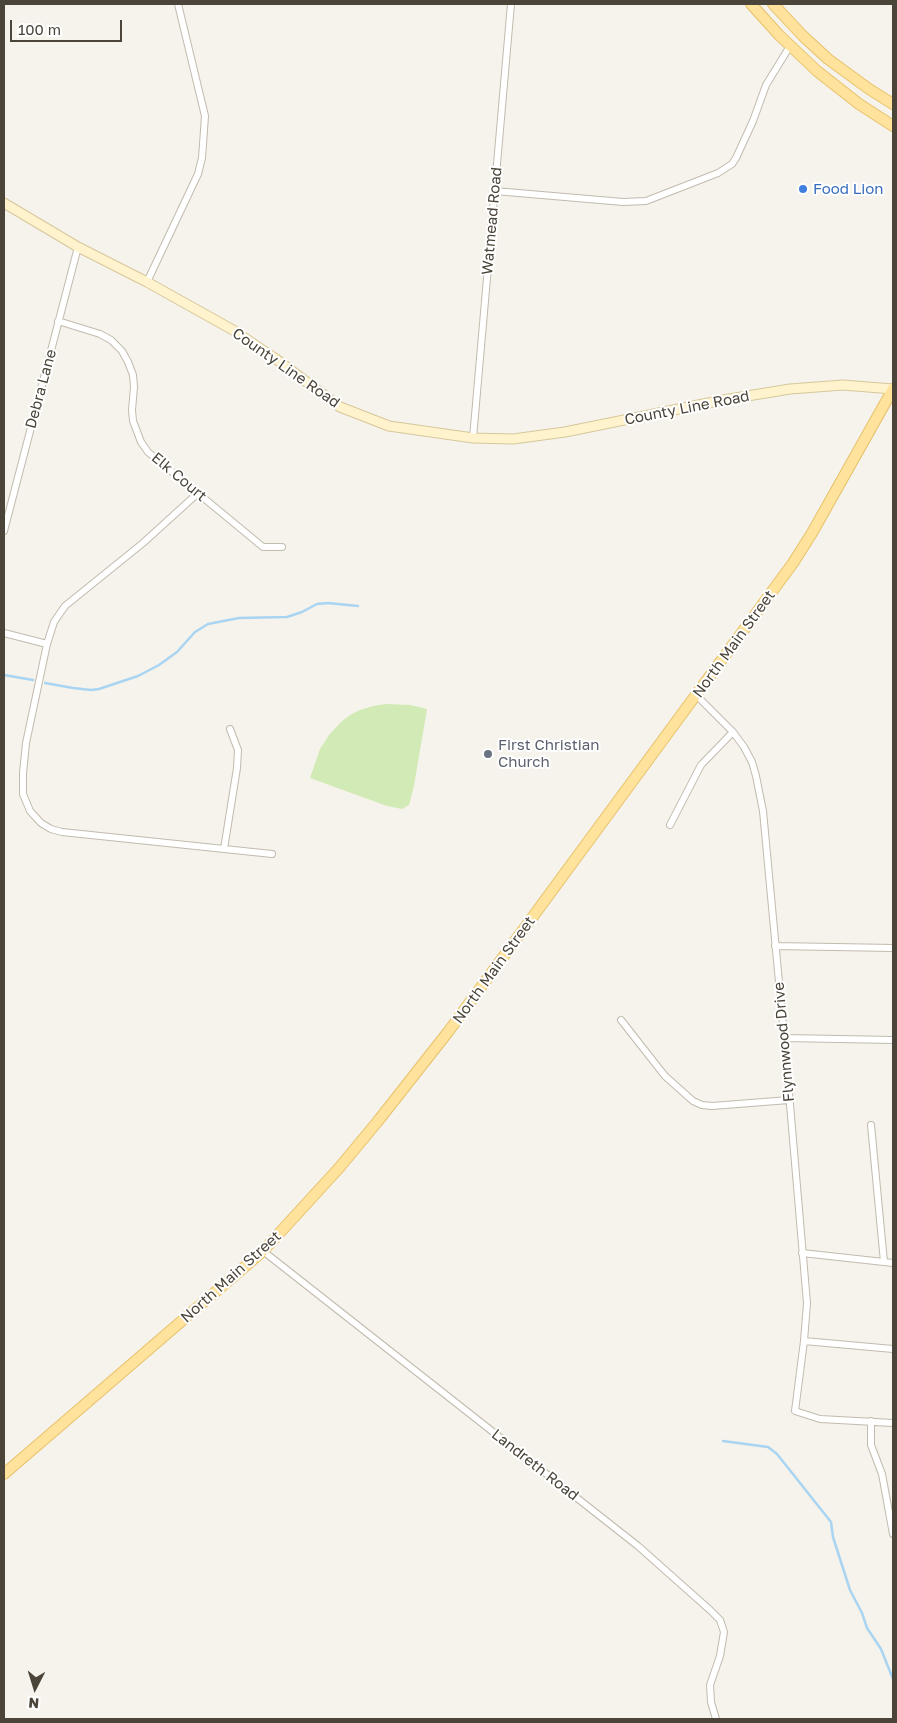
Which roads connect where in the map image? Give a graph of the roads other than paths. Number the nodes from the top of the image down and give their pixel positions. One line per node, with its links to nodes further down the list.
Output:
1 (178, 4): 11 (street)
2 (511, 4): 8 (street, Watmead Road)
3 (751, 4): 5 (main road)
4 (773, 4): 6 (main road)
5 (790, 46): 7 (main road); 8 (street)
6 (893, 104)
7 (893, 126)
8 (495, 191): 15 (street, Watmead Road)
9 (4, 202): 10 (street, County Line Road)
10 (78, 247): 11 (street, County Line Road); 12 (street, Debra Lane)
11 (147, 282): 15 (street, County Line Road)
12 (58, 321): 16 (street, Elk Court); 17 (street, Debra Lane)
13 (893, 384): 14 (main road, North Main Street)
14 (893, 389): 15 (street, County Line Road); 21 (main road, North Main Street)
15 (473, 438)
16 (198, 493): 18 (street, Elk Court); 20 (street)
17 (4, 531)
18 (282, 547)
19 (4, 633): 20 (street)
20 (46, 644): 25 (street)
21 (696, 695): 23 (street, Flynnwood Drive); 34 (main road, North Main Street)
22 (230, 729): 25 (street)
23 (733, 732): 24 (street); 27 (street, Flynnwood Drive)
24 (670, 825)
25 (224, 849): 26 (street)
26 (272, 854)
27 (775, 946): 28 (street); 30 (street, Flynnwood Drive)
28 (893, 948)
29 (621, 1020): 32 (street)
30 (784, 1038): 31 (street); 32 (street, Flynnwood Drive)
31 (893, 1040)
32 (789, 1100): 35 (street, Flynnwood Drive)
33 (871, 1125): 36 (street)
34 (263, 1251): 42 (main road, North Main Street); 44 (street, Landreth Road)
35 (802, 1253): 36 (street); 38 (street, Flynnwood Drive)
36 (884, 1262): 37 (street)
37 (893, 1263)
38 (804, 1341): 39 (street); 40 (street, Flynnwood Drive)
39 (893, 1349)
40 (871, 1422): 41 (street); 43 (street)
41 (893, 1423)
42 (4, 1474)
43 (893, 1534)
44 (716, 1719)

